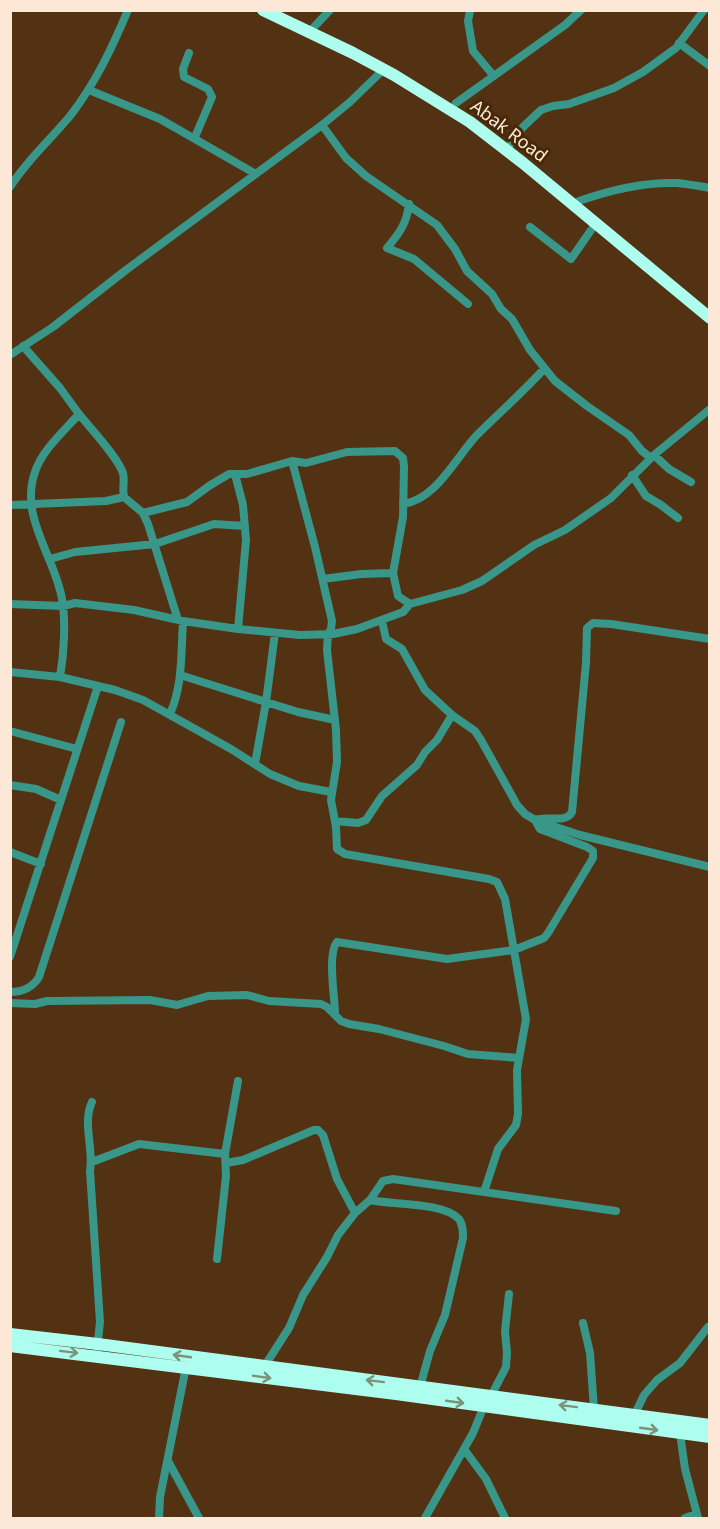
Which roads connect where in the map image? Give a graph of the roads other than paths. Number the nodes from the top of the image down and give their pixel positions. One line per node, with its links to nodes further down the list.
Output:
1 (128, 10): 14 (street)
2 (263, 10): 12 (highway, Abak Road)
3 (279, 10): 8 (highway, Abak Road)
4 (330, 10): 8 (street)
5 (581, 10): 13 (street)
6 (704, 10): 9 (street)
7 (470, 11): 13 (street)
8 (314, 27): 15 (highway, Abak Road)
9 (680, 43): 11 (street); 18 (street)
10 (189, 53): 17 (street)
11 (710, 66)
12 (383, 70): 16 (street); 24 (highway, Abak Road)
13 (494, 75): 15 (street)
14 (89, 90): 17 (street); 20 (street)
15 (456, 103): 18 (highway, Abak Road)
16 (322, 125): 19 (street); 23 (street)
17 (195, 137): 19 (street)
18 (511, 144): 22 (highway, Abak Road)
19 (256, 174): 29 (street)
20 (10, 187)
21 (710, 188): 22 (street)
22 (579, 201): 24 (highway, Abak Road)
23 (408, 204): 26 (street); 31 (street)
24 (597, 221): 25 (street); 27 (highway, Abak Road); 28 (highway, Abak Road)
25 (530, 227)
26 (468, 304)
27 (710, 309)
28 (710, 318)
29 (23, 346): 30 (street); 33 (street)
30 (10, 355)
31 (544, 369): 34 (street); 41 (street)
32 (710, 410): 34 (street)
33 (79, 414): 39 (street); 40 (street)
34 (653, 457): 37 (street); 38 (street)
35 (292, 461): 36 (street); 41 (street); 49 (street)
36 (235, 474): 43 (street); 45 (street)
37 (632, 476): 44 (street); 50 (street)
38 (690, 482)
39 (124, 497): 40 (street); 43 (street)
40 (32, 504): 42 (street); 47 (street)
41 (403, 504): 48 (street)
42 (10, 505)
43 (143, 513): 46 (street)
44 (678, 518)
45 (245, 526): 46 (street); 55 (street)
46 (155, 544): 47 (street); 53 (street)
47 (50, 559): 52 (street)
48 (393, 573): 49 (street); 50 (street)
49 (322, 579): 57 (street)
50 (410, 603): 54 (street)
51 (10, 604): 52 (street)
52 (63, 606): 53 (street); 61 (street)
53 (180, 621): 55 (street); 60 (street)
54 (382, 621): 57 (street); 65 (street)
55 (238, 629): 56 (street)
56 (275, 633): 57 (street); 63 (street)
57 (328, 634): 66 (street)
58 (710, 639): 74 (street)
59 (10, 672): 61 (street)
60 (180, 675): 63 (street); 64 (street)
61 (60, 677): 62 (street)
62 (98, 686): 64 (street); 69 (street)
63 (266, 702): 66 (street); 70 (street)
64 (170, 714): 70 (street)
65 (452, 715): 74 (street); 75 (street)
66 (335, 720): 72 (street)
67 (121, 722): 81 (street)
68 (10, 731): 69 (street)
69 (77, 749): 73 (street)
70 (255, 764): 72 (street)
71 (10, 785): 73 (street)
72 (331, 792): 75 (street)
73 (62, 801): 77 (street)
74 (535, 820): 78 (street); 79 (street)
75 (335, 821): 79 (street)
76 (10, 852): 77 (street)
77 (40, 864): 80 (street)
78 (710, 867)
79 (514, 950): 83 (street); 84 (street)
80 (10, 957)
81 (10, 992)
82 (10, 1003): 83 (street)
83 (335, 1014): 84 (street)
84 (519, 1058): 89 (street)
85 (238, 1081): 87 (street)
86 (92, 1102): 88 (street)
87 (226, 1158): 88 (street); 92 (street); 93 (street)
88 (92, 1162): 99 (street)
89 (484, 1192): 90 (street); 91 (street)
90 (370, 1200): 92 (street); 102 (street)
91 (616, 1211)
92 (355, 1213): 101 (street)
93 (218, 1259)
94 (509, 1294): 103 (street)
95 (583, 1323): 104 (street)
96 (708, 1327): 105 (street)
97 (10, 1334): 99 (highway)
98 (10, 1346): 99 (highway, one-way to 99)
99 (97, 1349): 100 (highway); 101 (highway, one-way to 99)
100 (186, 1367): 103 (highway, one-way to 103); 110 (street)
101 (264, 1367): 102 (highway, one-way to 101)
102 (420, 1387): 103 (highway)
103 (487, 1401): 104 (highway, one-way to 103); 107 (highway, one-way to 107); 109 (street)
104 (594, 1409): 105 (highway)
105 (635, 1414): 106 (highway)
106 (710, 1425)
107 (680, 1433): 108 (highway); 111 (street)
108 (710, 1437)
109 (464, 1449): 114 (street); 115 (street)
110 (168, 1461): 112 (street); 113 (street)
111 (697, 1516): 116 (street)
112 (159, 1518)
113 (199, 1518)
114 (425, 1518)
115 (505, 1518)
116 (685, 1518)

